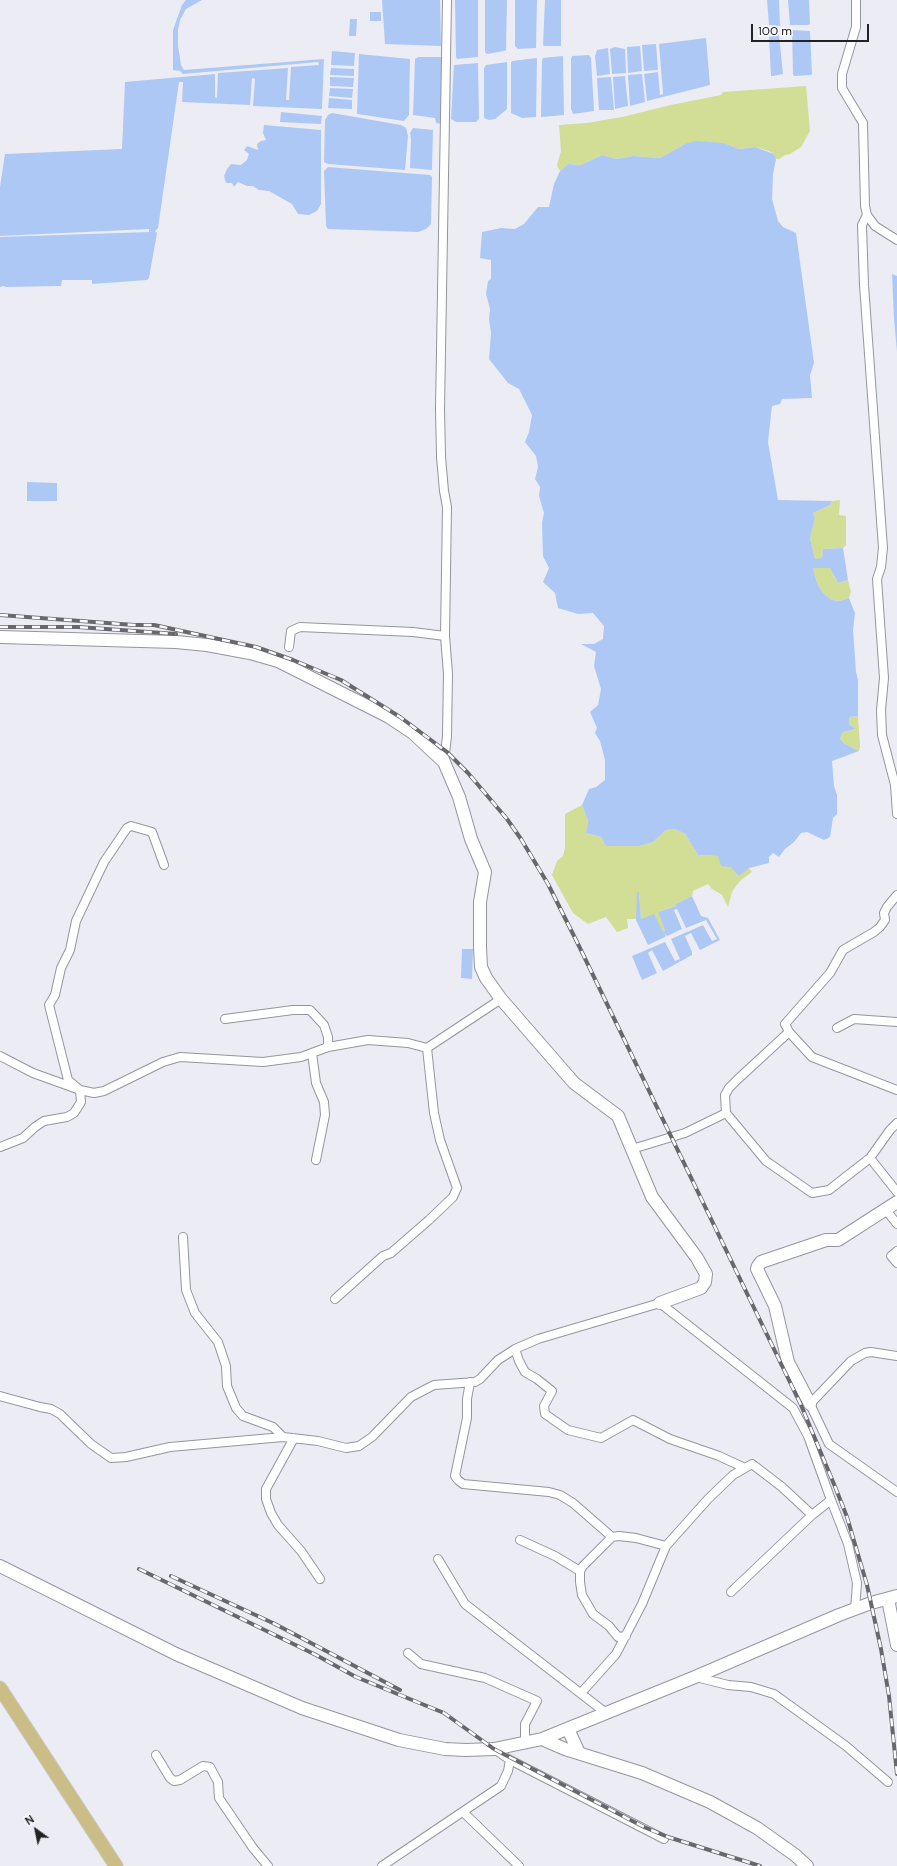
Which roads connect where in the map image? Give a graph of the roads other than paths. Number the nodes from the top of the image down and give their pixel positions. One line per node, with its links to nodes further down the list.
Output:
1 (447, 0): 5 (street)
2 (856, 0): 3 (street)
3 (867, 215): 4 (street); 9 (street)
4 (897, 240)
5 (445, 636): 7 (street); 8 (street)
6 (0, 637): 8 (street)
7 (289, 648)
8 (444, 762): 12 (street)
9 (897, 814)
10 (164, 865): 21 (street)
11 (897, 895): 16 (street)
12 (501, 999): 18 (street); 26 (street)
13 (225, 1019): 17 (street)
14 (897, 1022): 15 (street)
15 (836, 1028)
16 (789, 1032): 22 (street); 23 (street)
17 (328, 1047): 18 (street); 19 (street)
18 (427, 1048): 36 (street)
19 (312, 1054): 21 (street); 28 (street)
20 (0, 1056): 21 (street)
21 (80, 1090): 25 (street)
22 (897, 1090)
23 (726, 1113): 26 (street); 27 (street)
24 (897, 1123): 27 (street)
25 (0, 1147)
26 (632, 1149): 37 (street)
27 (870, 1158): 29 (street)
28 (316, 1160)
29 (897, 1192)
30 (897, 1202): 31 (street)
31 (886, 1210): 32 (street); 42 (street)
32 (897, 1224)
33 (183, 1237): 43 (street)
34 (897, 1252): 35 (street)
35 (897, 1263)
36 (335, 1299)
37 (660, 1302): 38 (street); 47 (street)
38 (515, 1349): 40 (street); 45 (street)
39 (897, 1356): 42 (street)
40 (470, 1382): 44 (street); 49 (street)
41 (0, 1396): 43 (street)
42 (810, 1404): 46 (street)
43 (283, 1437): 44 (street)
44 (294, 1438): 57 (street)
45 (745, 1468): 48 (street); 51 (street)
46 (897, 1492)
47 (831, 1500): 48 (street); 60 (street)
48 (812, 1515): 58 (street)
49 (612, 1537): 51 (street); 54 (street)
50 (520, 1540): 54 (street)
51 (666, 1546): 61 (street)
52 (438, 1559): 66 (street)
53 (0, 1566): 56 (street)
54 (580, 1571): 61 (street)
55 (0, 1572): 56 (street)
56 (14, 1572): 71 (street)
57 (320, 1579)
58 (731, 1592)
59 (892, 1597): 60 (street); 62 (street)
60 (855, 1610): 64 (street)
61 (626, 1636): 66 (street)
62 (897, 1645)
63 (408, 1653): 70 (street)
64 (695, 1677): 67 (street); 75 (street)
65 (0, 1688): 78 (main road)
66 (581, 1693): 67 (street)
67 (606, 1713): 68 (street)
68 (568, 1729): 69 (street); 72 (street)
69 (542, 1739): 70 (street); 72 (street)
70 (525, 1744): 71 (street)
71 (494, 1749): 74 (street)
72 (579, 1753): 82 (street)
73 (156, 1755): 79 (street)
74 (510, 1760): 76 (street); 77 (street)
75 (888, 1782)
76 (463, 1812): 80 (street); 81 (street)
77 (664, 1839)
78 (116, 1866)
79 (268, 1866)
80 (382, 1866)
81 (519, 1866)
82 (807, 1866)

